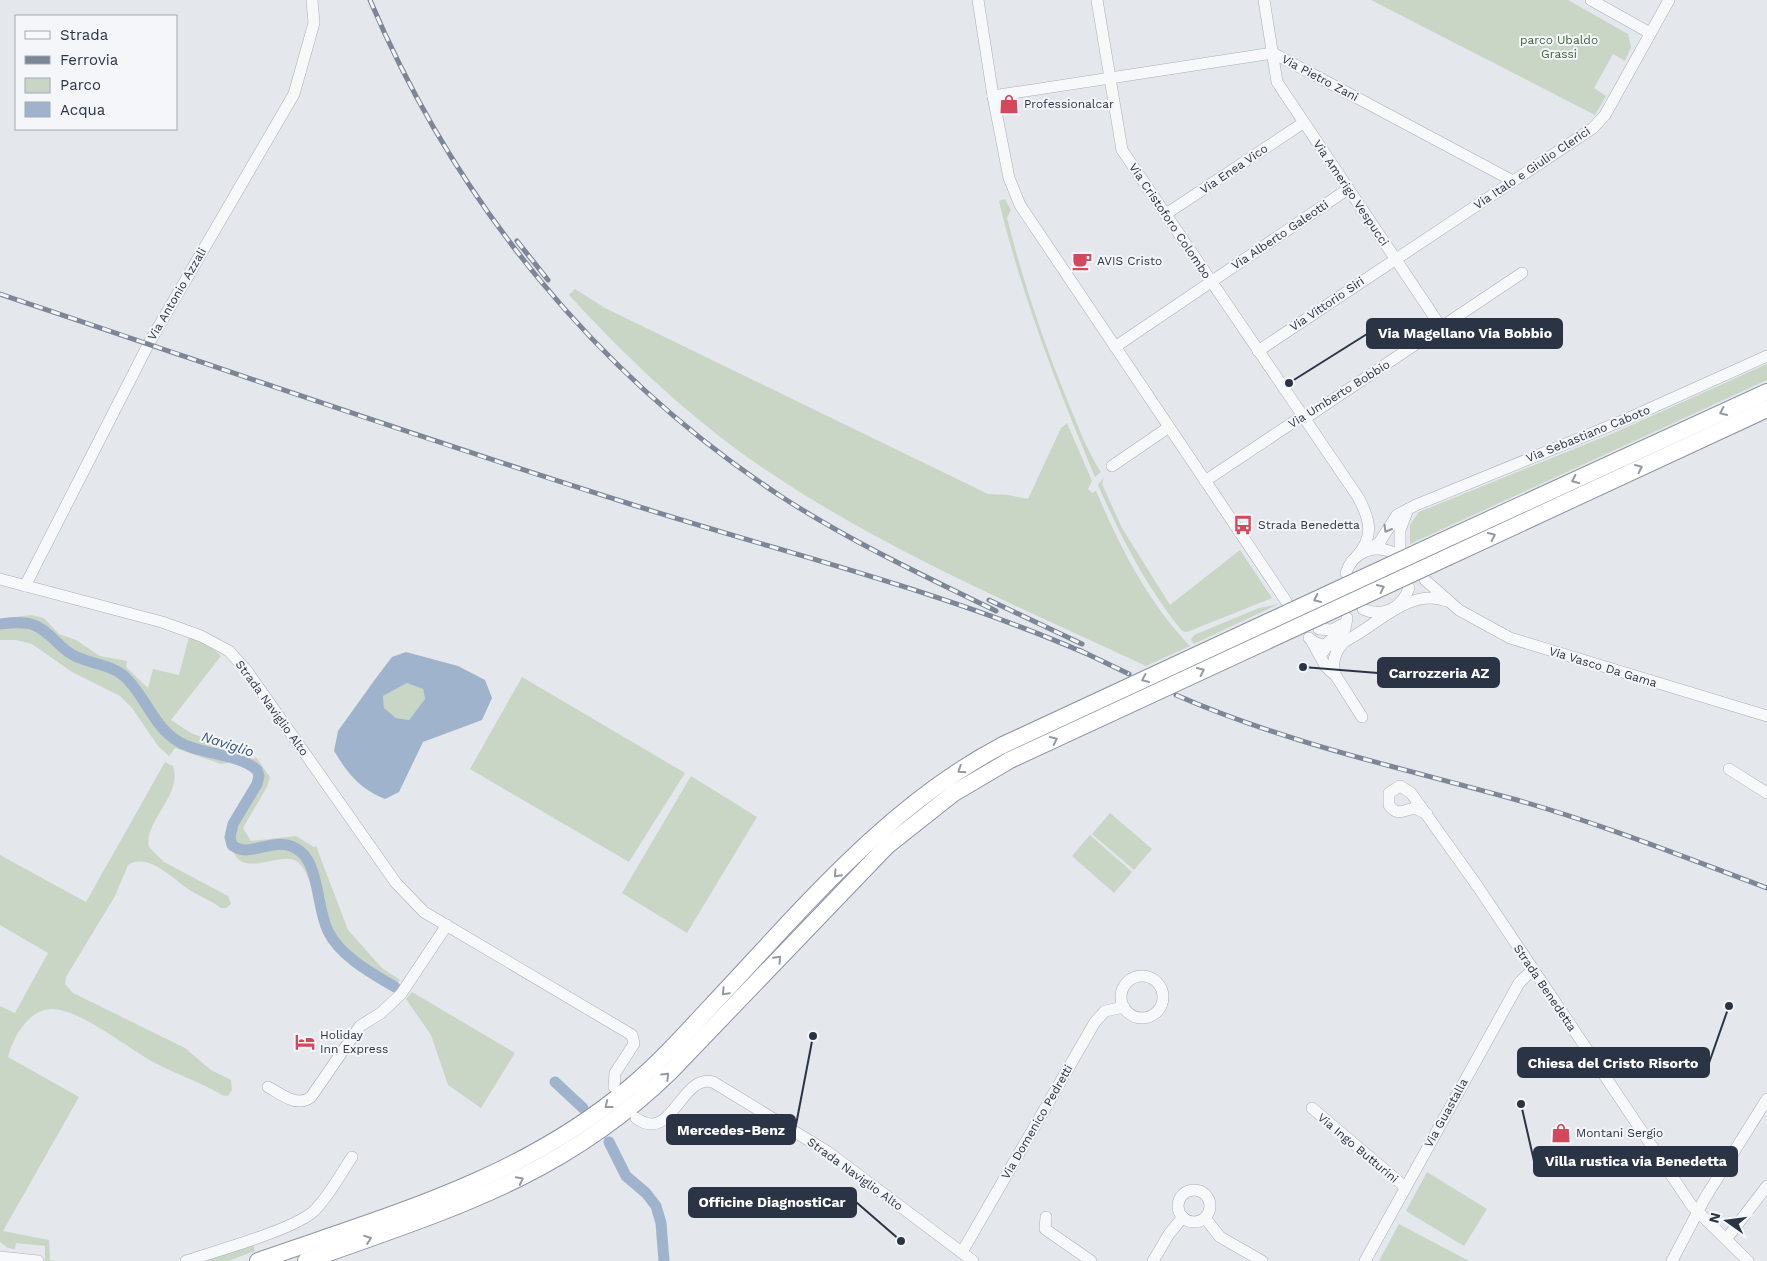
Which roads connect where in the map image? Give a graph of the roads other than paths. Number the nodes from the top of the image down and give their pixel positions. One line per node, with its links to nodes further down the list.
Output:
1 (312, 0): 35 (street, Via Antonio Azzali)
2 (978, 0): 10 (street)
3 (1097, 0): 9 (street, Via Cristoforo Colombo)
4 (1264, 0): 8 (street, Via Amerigo Vespucci)
5 (1591, 0): 7 (street)
6 (1669, 0): 7 (street, Via Italo e Giulio Clerici)
7 (1650, 33): 12 (street, Via Italo e Giulio Clerici)
8 (1273, 53): 9 (street, Via Pietro Zani); 11 (street, Via Amerigo Vespucci); 12 (street, Via Pietro Zani)
9 (1109, 78): 10 (street, Via Pietro Zani); 14 (street, Via Cristoforo Colombo)
10 (993, 96): 19 (street)
11 (1303, 123): 13 (street, Via Amerigo Vespucci); 14 (street, Via Enea Vico)
12 (1514, 181): 15 (street, Via Italo e Giulio Clerici)
13 (1348, 189): 15 (street, Via Amerigo Vespucci); 17 (street, Via Alberto Galeotti)
14 (1166, 214): 17 (street, Via Cristoforo Colombo)
15 (1396, 258): 18 (street, Via Amerigo Vespucci); 20 (street, Via Vittorio Siri)
16 (1522, 273): 18 (street, Via Umberto Bobbio)
17 (1212, 282): 19 (street, Via Alberto Galeotti); 20 (street, Via Cristoforo Colombo)
18 (1441, 327): 24 (street, Via Umberto Bobbio)
19 (1115, 347): 25 (street)
20 (1258, 351): 24 (street, Via Cristoforo Colombo)
21 (1767, 356): 28 (street, Via Sebastiano Caboto)
22 (1767, 392): 30 (highway, one-way to 30)
23 (1766, 410): 30 (highway, one-way to 23)
24 (1304, 417): 27 (street, Via Umberto Bobbio); 31 (street, Via Cristoforo Colombo)
25 (1169, 427): 26 (street); 27 (street)
26 (1112, 466)
27 (1205, 481): 37 (street)
28 (1408, 509): 29 (street, Via Sebastiano Caboto, one-way to 29); 29 (street)
29 (1368, 550): 31 (street, Via Sebastiano Caboto)
30 (1444, 550): 48 (highway, bridge)
31 (1356, 557): 32 (street, Via Cristoforo Colombo)
32 (1346, 573)
33 (0, 579): 35 (street, Strada Naviglio Alto)
34 (1425, 580): 38 (street, Via Vasco Da Gama)
35 (26, 586): 52 (street, Strada Naviglio Alto)
36 (1409, 588): 40 (street)
37 (1286, 601)
38 (1447, 601): 40 (street); 46 (street, Via Vasco Da Gama)
39 (1362, 609): 40 (street)
40 (1392, 609): 42 (street)
41 (1319, 629): 43 (street)
42 (1347, 640): 43 (street); 45 (street)
43 (1325, 646): 44 (street); 44 (street)
44 (1325, 665): 45 (street)
45 (1336, 676): 47 (street)
46 (1767, 716)
47 (1362, 717)
48 (1006, 753): 68 (highway, one-way to 48); 71 (highway, one-way to 71)
49 (1729, 769): 50 (street)
50 (1767, 793)
51 (1427, 814): 53 (street, Strada Benedetta)
52 (447, 925): 55 (street); 56 (street, Strada Naviglio Alto)
53 (1533, 969): 62 (street, Via Guastalla); 63 (street, Strada Benedetta)
54 (1124, 1007): 69 (street, Via Domenico Pedretti)
55 (268, 1087)
56 (614, 1087)
57 (1767, 1099): 63 (street)
58 (1312, 1108): 62 (street, Via Ingo Butturini)
59 (636, 1118): 69 (street, Strada Naviglio Alto)
60 (352, 1158): 73 (street)
61 (1767, 1186): 67 (street)
62 (1405, 1187): 81 (street, Via Guastalla)
63 (1697, 1211): 67 (street, Strada Benedetta); 82 (street)
64 (1046, 1217): 78 (street)
65 (1183, 1217): 66 (street); 66 (street); 79 (street)
66 (1205, 1218): 80 (street)
67 (1727, 1238): 83 (street, Strada Benedetta)
68 (345, 1247): 75 (highway); 76 (highway)
69 (962, 1252): 77 (street, Strada Naviglio Alto)
70 (0, 1257): 72 (street)
71 (264, 1259): 74 (highway)
72 (38, 1261)
73 (186, 1261)
74 (246, 1261)
75 (306, 1261)
76 (313, 1261)
77 (973, 1261)
78 (1091, 1261)
79 (1153, 1261)
80 (1262, 1261)
81 (1365, 1261)
82 (1672, 1261)
83 (1748, 1261)

